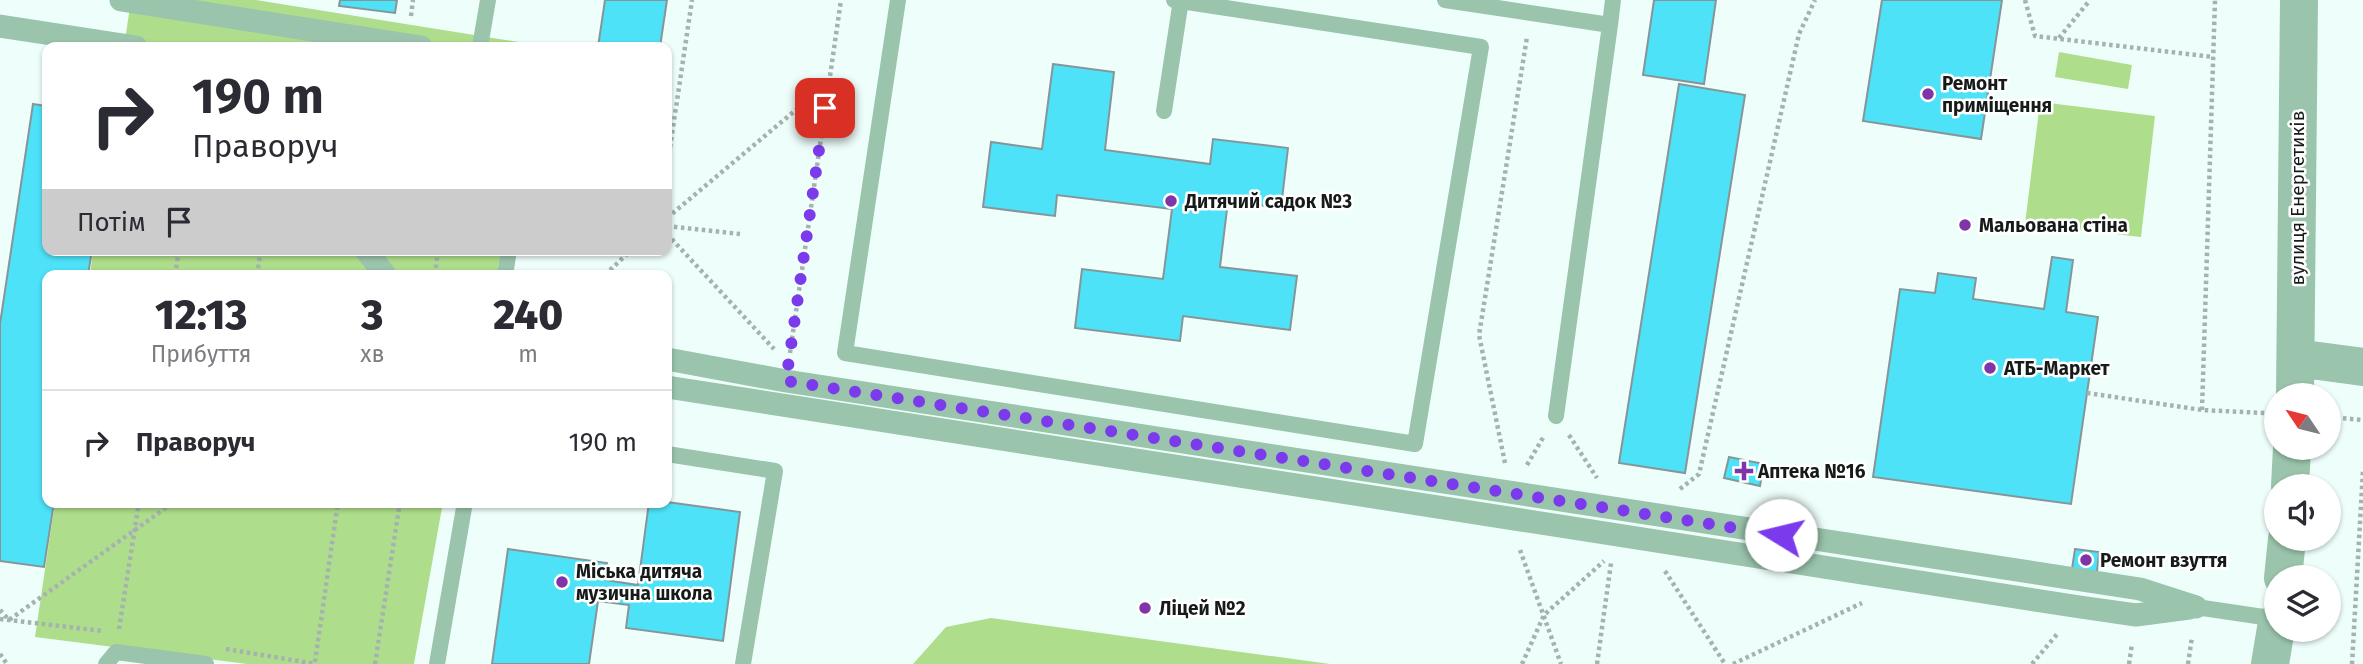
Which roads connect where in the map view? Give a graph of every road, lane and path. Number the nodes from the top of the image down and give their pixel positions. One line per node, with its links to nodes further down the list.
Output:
1 (121, 0): 19 (street)
2 (488, 0): 20 (lane)
3 (692, 0): 24 (path)
4 (841, 0): 22 (path)
5 (898, 0): 6 (lane)
6 (1179, 0): 23 (lane)
7 (1445, 0): 14 (lane)
8 (1613, 0): 15 (lane)
9 (1815, 0): 54 (path)
10 (2025, 0): 17 (path)
11 (2090, 0): 17 (path)
12 (2215, 0): 21 (path)
13 (2299, 0): 33 (street, вулиця Енергетиків)
14 (1531, 13): 15 (lane); 47 (path)
15 (1610, 24): 42 (lane)
16 (0, 26): 18 (street)
17 (2059, 39): 21 (path)
18 (104, 42)
19 (389, 42)
20 (481, 42)
21 (2213, 57): 40 (path)
22 (829, 83): 25 (path); 36 (path)
23 (1164, 111)
24 (672, 134)
25 (672, 214)
26 (672, 227): 27 (path)
27 (740, 234)
28 (672, 240): 36 (path)
29 (371, 256): 31 (street)
30 (625, 256): 32 (path)
31 (381, 270)
32 (610, 270)
33 (2296, 358): 35 (street); 37 (street, вулиця Енергетиків)
34 (672, 360): 36 (street)
35 (2363, 367)
36 (788, 373): 47 (street)
37 (2295, 383)
38 (672, 388): 55 (street)
39 (2087, 393): 40 (path)
40 (2202, 410): 41 (path)
41 (2264, 413)
42 (1556, 416): 47 (path); 53 (path)
43 (2342, 418): 44 (path)
44 (2363, 420)
45 (672, 455): 71 (lane)
46 (2363, 470): 78 (path)
47 (1511, 493): 53 (street)
48 (138, 508): 56 (path)
49 (165, 508): 56 (path)
50 (337, 508): 68 (path)
51 (399, 508): 69 (path)
52 (464, 508): 70 (lane)
53 (1619, 510): 54 (street)
54 (1648, 515): 59 (street)
55 (1508, 518): 57 (street); 61 (path)
56 (135, 529): 60 (path); 65 (path)
57 (1645, 540): 58 (street); 75 (path)
58 (1909, 581): 59 (street); 76 (path)
59 (2196, 607): 62 (lane)
60 (0, 610)
61 (1544, 615): 72 (path); 73 (path); 74 (path)
62 (2264, 619)
63 (2274, 642): 77 (street)
64 (0, 654): 66 (path)
65 (111, 658): 67 (lane)
66 (7, 664)
67 (206, 664)
68 (316, 664)
69 (375, 664)
70 (437, 664)
71 (743, 664)
72 (1522, 664)
73 (1561, 664)
74 (1597, 664)
75 (1726, 664)
76 (1733, 664)
77 (2270, 664)
78 (2352, 664)

